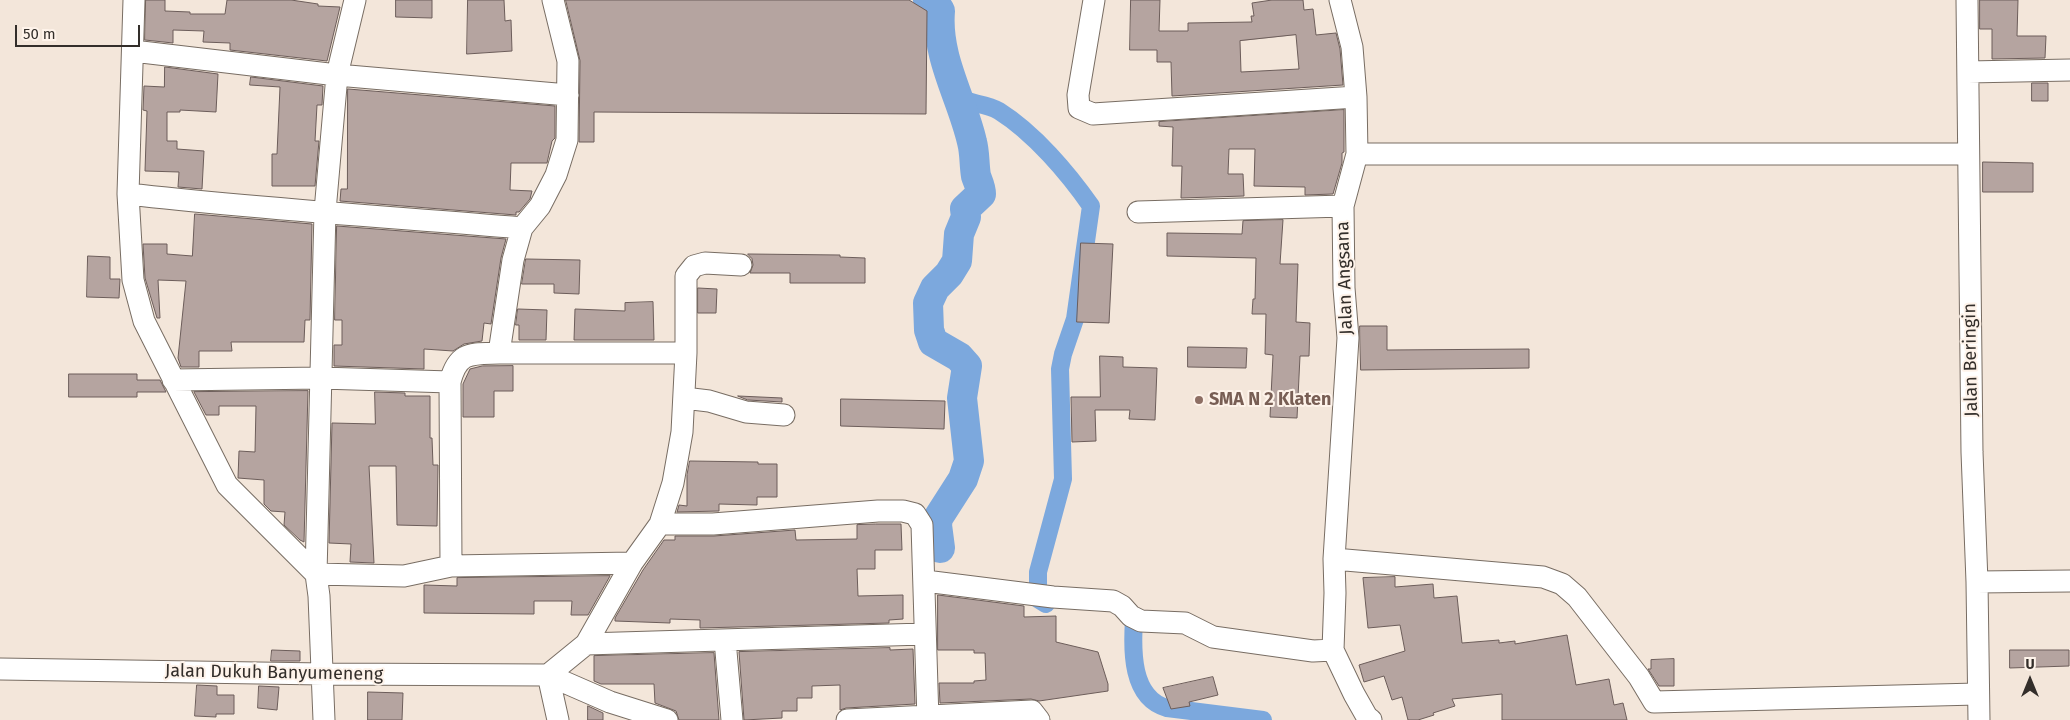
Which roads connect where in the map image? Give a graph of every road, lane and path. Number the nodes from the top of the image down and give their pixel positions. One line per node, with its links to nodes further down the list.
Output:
1 (134, 0): 7 (street)
2 (355, 0): 10 (street)
3 (553, 0): 11 (street)
4 (1094, 0): 12 (street)
5 (1340, 0): 12 (street, Jalan Angsana)
6 (1966, 0): 9 (street, Jalan Beringin)
7 (133, 51): 10 (street); 15 (street)
8 (2070, 70): 9 (street)
9 (1968, 72): 14 (street, Jalan Beringin)
10 (337, 75): 11 (street); 17 (street)
11 (568, 95): 19 (street)
12 (1356, 97): 13 (street, Jalan Angsana)
13 (1357, 154): 14 (street); 16 (street, Jalan Angsana)
14 (1968, 154): 35 (street, Jalan Beringin)
15 (128, 194): 17 (street); 24 (street)
16 (1343, 206): 18 (street); 29 (street, Jalan Angsana)
17 (325, 211): 19 (street); 23 (street)
18 (1138, 212)
19 (522, 228): 21 (street)
20 (741, 265): 22 (street)
21 (499, 353): 22 (street); 25 (street)
22 (686, 353): 26 (street)
23 (321, 378): 24 (street); 25 (street); 32 (street)
24 (173, 380): 32 (street)
25 (450, 382): 31 (street)
26 (684, 398): 27 (street); 28 (street)
27 (784, 415)
28 (660, 524): 30 (street); 33 (street)
29 (1334, 559): 39 (street, Jalan Angsana); 44 (street)
30 (632, 563): 31 (street); 38 (street)
31 (451, 566): 32 (street)
32 (316, 574): 41 (street)
33 (925, 581): 36 (street); 39 (street)
34 (2070, 581): 35 (street)
35 (1978, 582): 43 (street, Jalan Beringin)
36 (924, 634): 37 (street); 45 (street)
37 (725, 640): 38 (street); 49 (street)
38 (586, 644): 42 (street)
39 (1333, 650): 52 (street)
40 (0, 669): 41 (street, Jalan Dukuh Banyumeneng)
41 (323, 674): 42 (street, Jalan Dukuh Banyumeneng); 46 (street)
42 (548, 675): 47 (street); 48 (street)
43 (1978, 694): 44 (street); 53 (street, Jalan Beringin)
44 (1654, 711)
45 (928, 718): 50 (street); 51 (street)
46 (324, 720)
47 (558, 720)
48 (667, 720)
49 (732, 720)
50 (847, 720)
51 (1039, 720)
52 (1371, 720)
53 (1979, 720)

